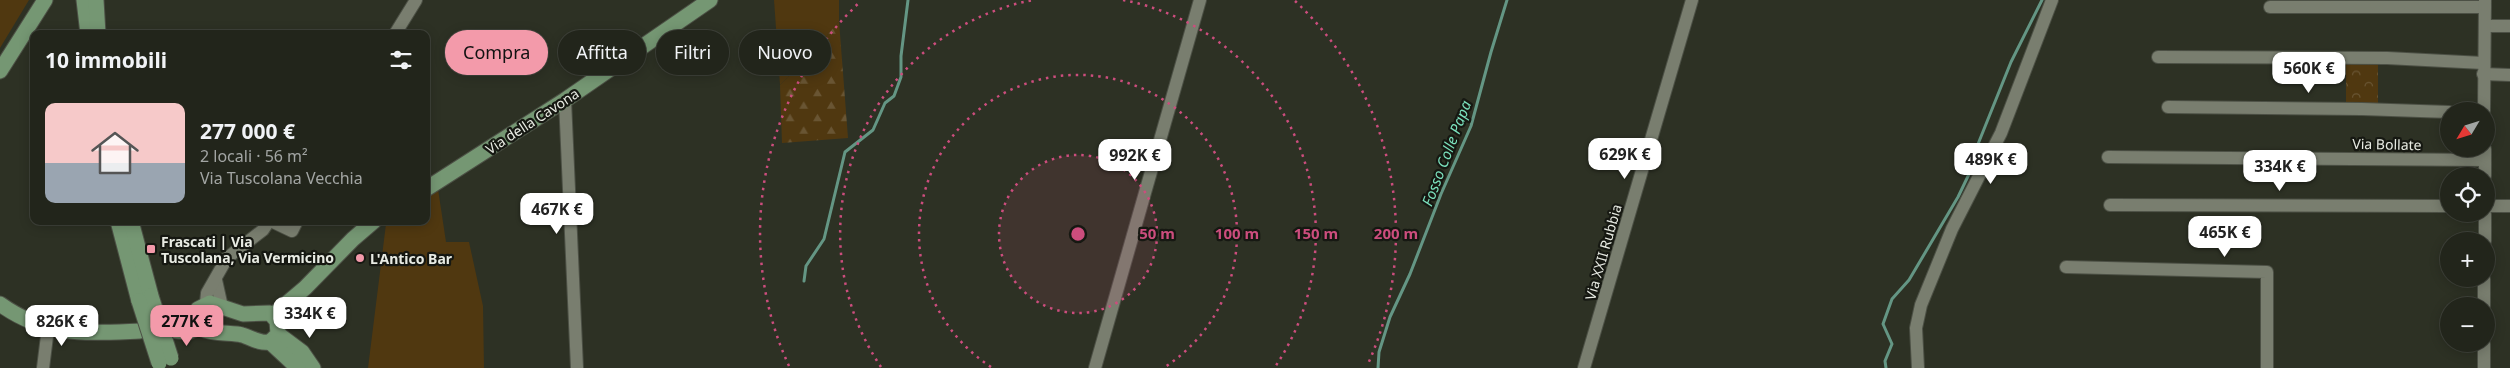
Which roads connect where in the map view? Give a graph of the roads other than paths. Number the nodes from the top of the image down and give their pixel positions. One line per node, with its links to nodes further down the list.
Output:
1 (45, 0): 11 (main road)
2 (50, 0): 11 (main road)
3 (416, 0): 16 (street)
4 (710, 0): 21 (main road, Via della Cavona)
5 (1200, 0): 54 (street)
6 (1692, 0): 55 (street, Via XXII Rubbia)
7 (2052, 0): 56 (street)
8 (87, 1): 14 (main road); 15 (main road)
9 (2485, 4): 10 (street); 12 (street)
10 (2270, 7)
11 (36, 15): 19 (main road)
12 (2485, 26): 13 (street); 18 (street)
13 (2510, 26)
14 (88, 30)
15 (97, 30)
16 (397, 30)
17 (2158, 57): 18 (street)
18 (2483, 68): 20 (street); 22 (street)
19 (0, 71)
20 (2510, 75)
21 (565, 100): 27 (main road, Via della Cavona); 53 (street)
22 (2484, 102)
23 (2168, 107): 24 (street)
24 (2440, 112)
25 (2440, 155): 26 (street, Via Bollate)
26 (2108, 157)
27 (430, 186)
28 (2110, 205): 29 (street)
29 (2440, 206)
30 (2495, 206): 31 (street)
31 (2510, 206)
32 (119, 225): 40 (main road)
33 (132, 225): 40 (main road)
34 (267, 225): 39 (street)
35 (279, 225): 36 (street)
36 (295, 225)
37 (369, 225): 44 (main road)
38 (2066, 268): 57 (street)
39 (216, 280): 42 (street); 43 (street)
40 (145, 298): 49 (main road, bridge)
41 (0, 304): 45 (main road)
42 (206, 304): 43 (main road); 47 (main road)
43 (222, 307): 44 (main road)
44 (273, 315): 47 (main road)
45 (48, 328): 46 (main road); 50 (street)
46 (140, 331)
47 (274, 338): 51 (main road); 52 (main road)
48 (2484, 352): 58 (street)
49 (167, 364)
50 (42, 368)
51 (298, 368)
52 (313, 368)
53 (577, 368)
54 (1095, 368)
55 (1584, 368)
56 (1918, 368)
57 (2267, 368)
58 (2484, 368)

